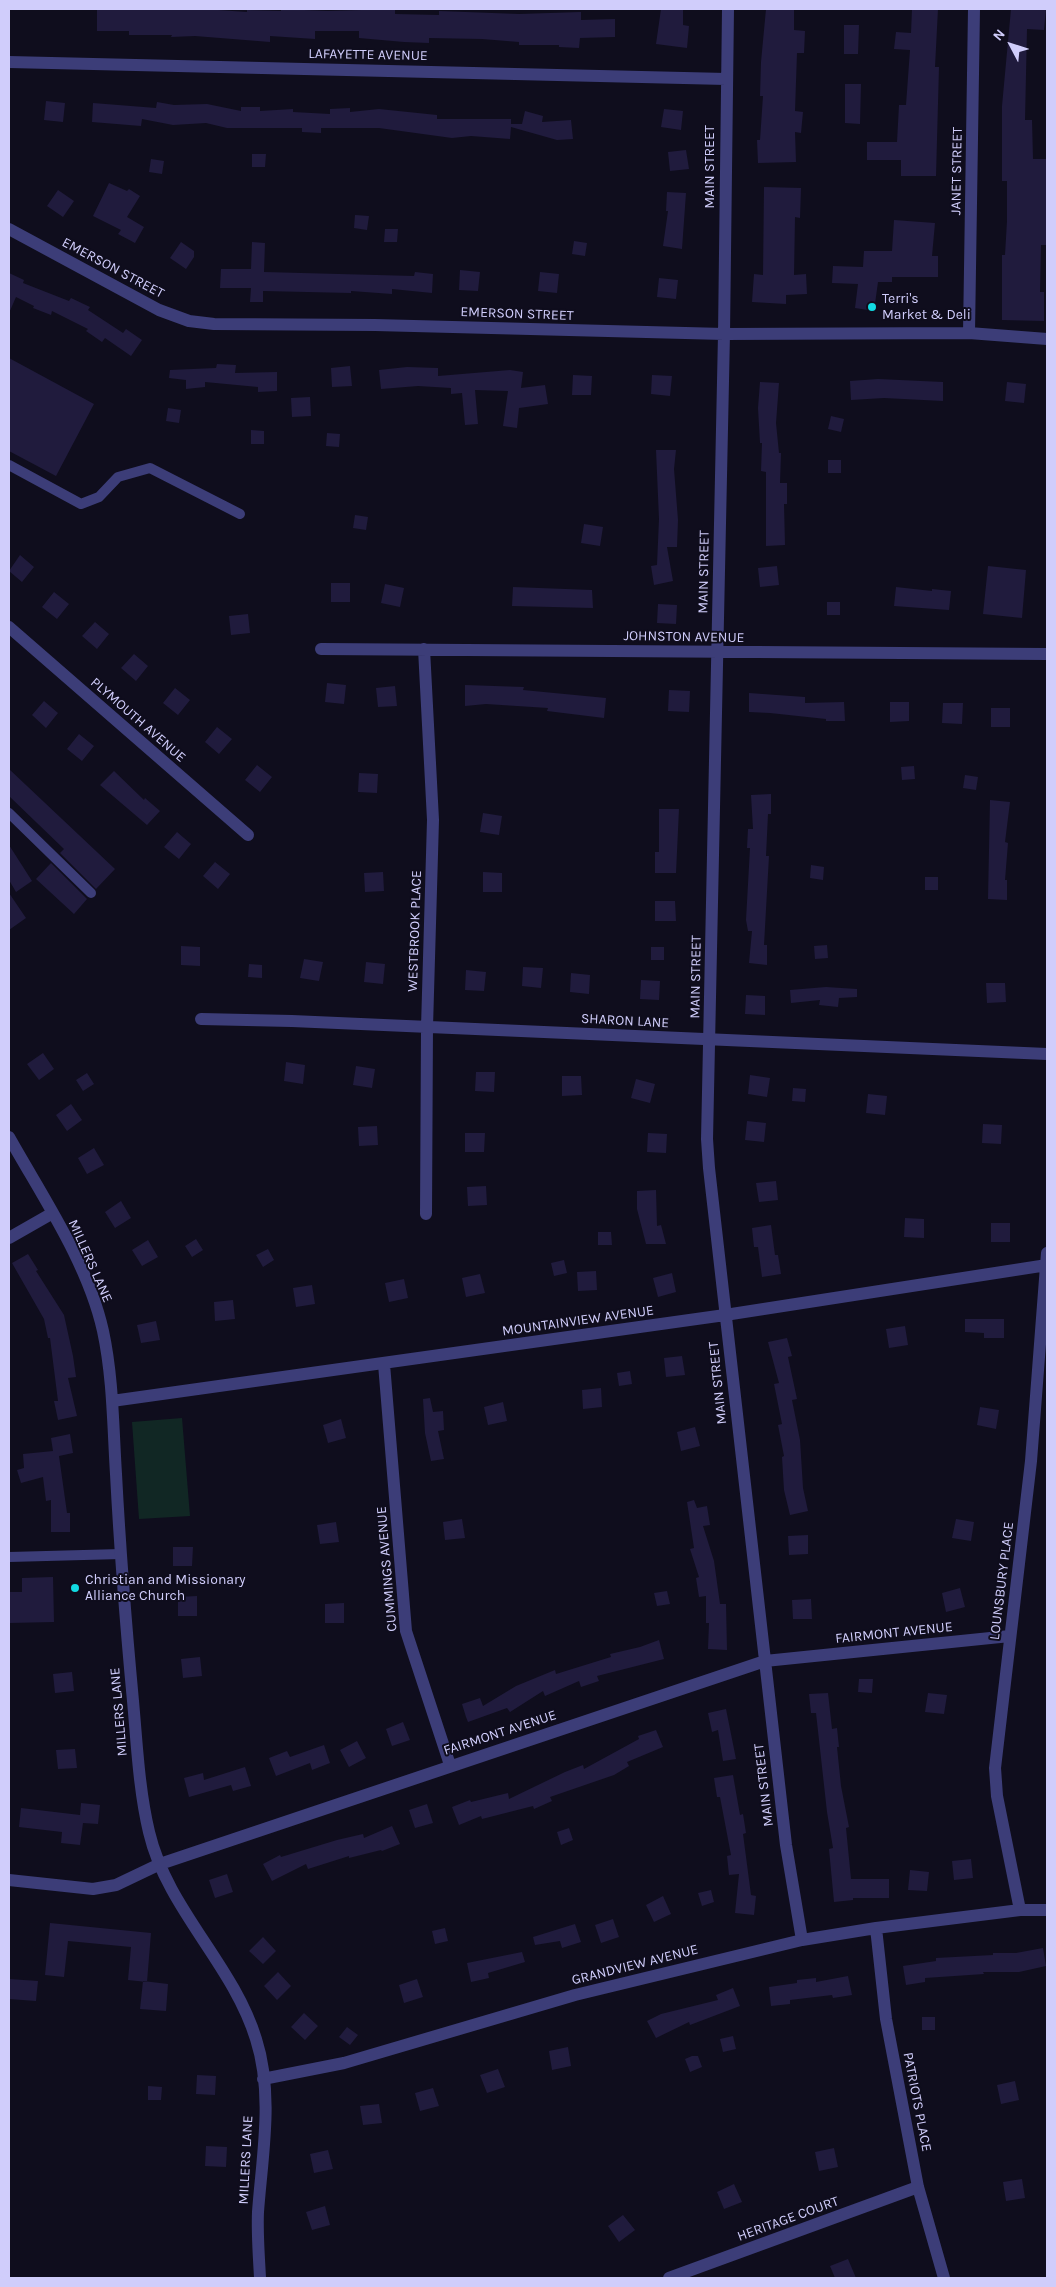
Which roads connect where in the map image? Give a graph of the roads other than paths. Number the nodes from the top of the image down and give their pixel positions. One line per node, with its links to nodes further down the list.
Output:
1 (728, 9): 4 (street, MAIN STREET)
2 (974, 9): 6 (street, JANET STREET)
3 (9, 62): 4 (street, LAFAYETTE AVENUE)
4 (726, 78): 7 (street, MAIN STREET)
5 (9, 229): 7 (street, EMERSON STREET)
6 (970, 333): 7 (street, EMERSON STREET); 8 (street, EMERSON STREET)
7 (724, 334): 14 (street, MAIN STREET)
8 (1047, 338)
9 (9, 465): 10 (lane)
10 (240, 514)
11 (9, 627): 17 (street, PLYMOUTH AVENUE)
12 (320, 649): 13 (street, JOHNSTON AVENUE)
13 (424, 649): 14 (street, JOHNSTON AVENUE); 20 (street, WESTBROOK PLACE)
14 (717, 652): 15 (street, JOHNSTON AVENUE); 21 (street, MAIN STREET)
15 (1047, 654)
16 (9, 814): 18 (lane)
17 (248, 835)
18 (91, 893)
19 (201, 1019): 20 (street, SHARON LANE)
20 (427, 1027): 21 (street, SHARON LANE); 25 (street, WESTBROOK PLACE)
21 (710, 1040): 22 (street, SHARON LANE); 29 (street, MAIN STREET)
22 (1047, 1054)
23 (9, 1136): 24 (street, MILLERS LANE)
24 (51, 1214): 26 (street); 31 (street, MILLERS LANE)
25 (426, 1214)
26 (9, 1238)
27 (1047, 1253): 28 (street, LOUNSBURY PLACE)
28 (1047, 1265): 29 (street, MOUNTAINVIEW AVENUE); 34 (street, LOUNSBURY PLACE)
29 (725, 1315): 30 (street, MOUNTAINVIEW AVENUE); 35 (street, MAIN STREET)
30 (384, 1364): 31 (street, MOUNTAINVIEW AVENUE); 36 (street, CUMMINGS AVENUE)
31 (112, 1401): 32 (street, MILLERS LANE)
32 (121, 1554): 33 (lane); 37 (street, MILLERS LANE)
33 (9, 1558)
34 (1010, 1636): 35 (street, FAIRMONT AVENUE); 39 (street, LOUNSBURY PLACE)
35 (765, 1661): 36 (street, FAIRMONT AVENUE); 42 (street, MAIN STREET)
36 (450, 1765): 37 (street, FAIRMONT AVENUE)
37 (160, 1864): 38 (street, FAIRMONT AVENUE); 43 (street, MILLERS LANE)
38 (9, 1880)
39 (1020, 1910): 40 (street, GRANDVIEW AVENUE); 41 (street, GRANDVIEW AVENUE)
40 (1047, 1910)
41 (876, 1928): 42 (street, GRANDVIEW AVENUE); 44 (street, PATRIOTS PLACE)
42 (802, 1940): 43 (street, GRANDVIEW AVENUE)
43 (263, 2079): 45 (street, MILLERS LANE)
44 (918, 2188): 46 (street, HERITAGE COURT); 47 (street, PATRIOTS PLACE)
45 (260, 2278)
46 (669, 2278)
47 (944, 2278)

